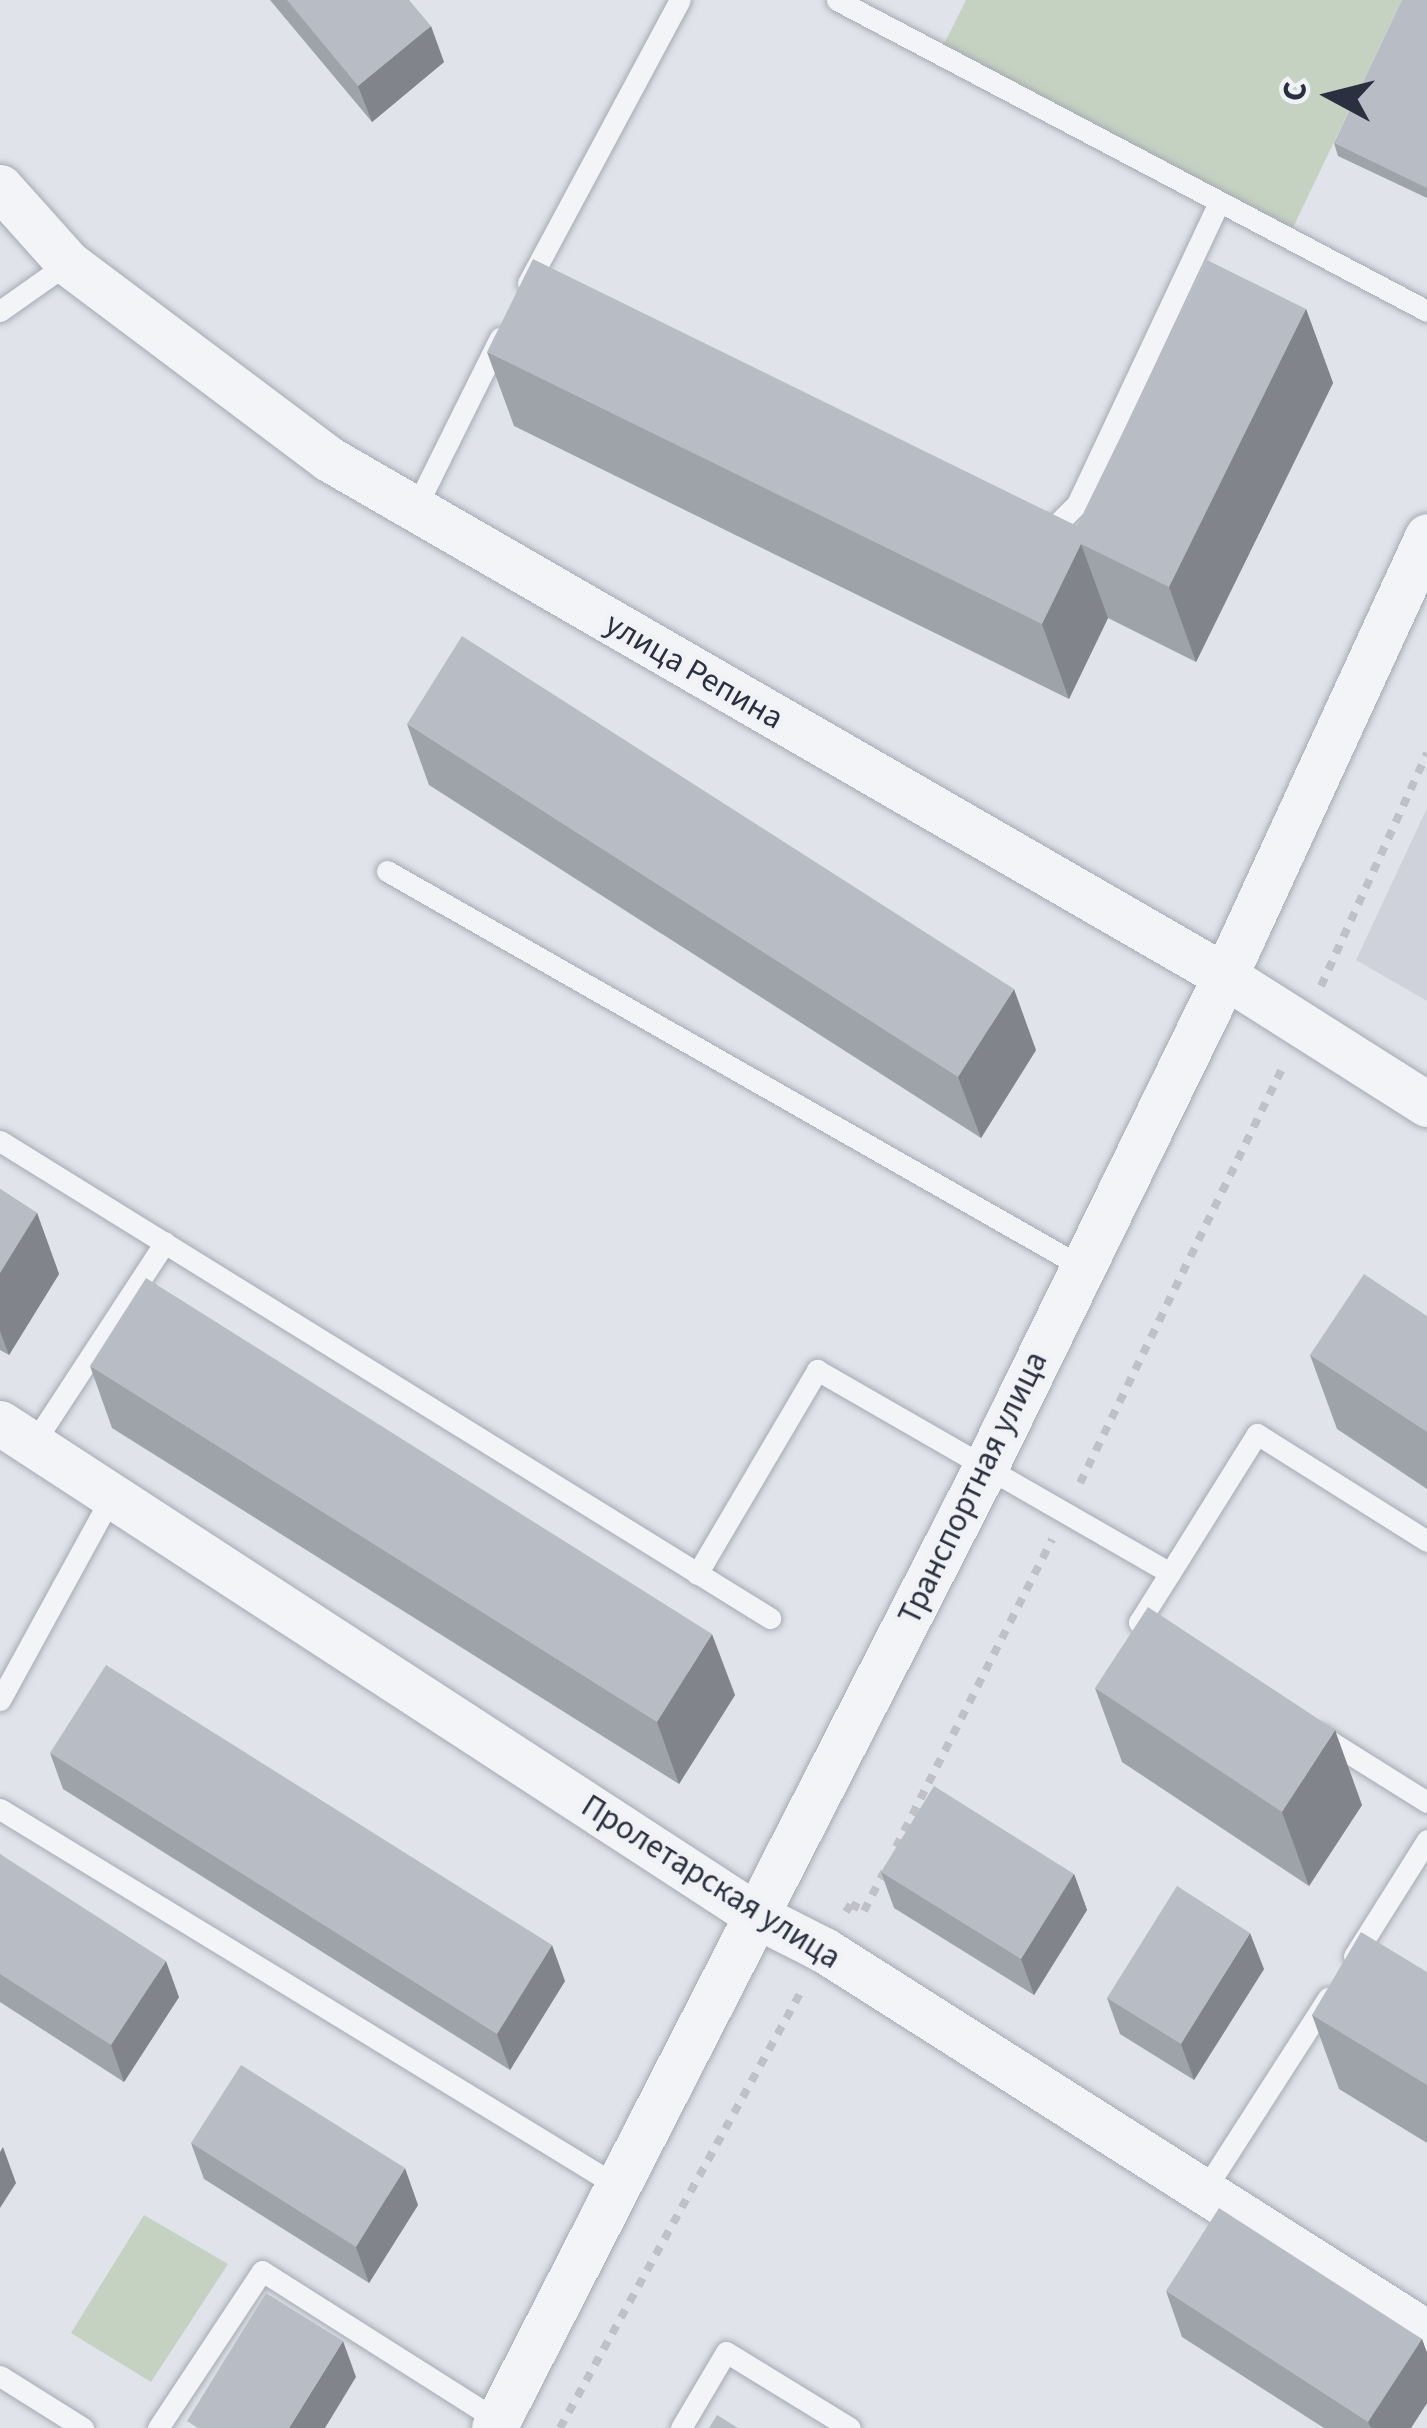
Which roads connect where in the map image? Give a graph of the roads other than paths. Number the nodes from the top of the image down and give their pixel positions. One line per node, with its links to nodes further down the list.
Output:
1 (680, 0): 6 (lane)
2 (836, 0): 4 (lane)
3 (0, 187): 5 (street, улица Репина)
4 (1218, 205): 9 (lane); 11 (lane)
5 (68, 263): 8 (lane); 10 (street, улица Репина)
6 (525, 289): 7 (lane); 10 (lane)
7 (546, 299)
8 (0, 311)
9 (1427, 311)
10 (416, 509): 14 (street, улица Репина)
11 (1015, 526)
12 (1427, 536): 14 (street, Транспортная улица)
13 (387, 871): 18 (lane)
14 (1226, 976): 15 (street, улица Репина); 18 (street, Транспортная улица)
15 (1427, 1104)
16 (0, 1141): 17 (lane)
17 (165, 1242): 19 (lane); 24 (lane)
18 (1082, 1267): 20 (street, Транспортная улица)
19 (17, 1434): 21 (street, Пролетарская улица)
20 (986, 1466): 23 (lane); 24 (lane); 32 (street, Транспортная улица)
21 (110, 1499): 27 (lane); 32 (street, Пролетарская улица)
22 (1427, 1541): 23 (lane)
23 (1170, 1573): 26 (lane)
24 (697, 1574): 25 (lane)
25 (770, 1618)
26 (1176, 1645)
27 (0, 1700)
28 (1290, 1716): 29 (lane)
29 (1427, 1802)
30 (0, 1809): 35 (lane)
31 (1427, 1840): 33 (lane)
32 (758, 1917): 35 (street, Транспортная улица); 36 (street, Пролетарская улица)
33 (1367, 1936): 34 (lane); 36 (lane)
34 (1387, 1948)
35 (616, 2185): 39 (street, Транспортная улица)
36 (1202, 2194): 37 (street, Пролетарская улица)
37 (1427, 2332)
38 (0, 2376): 40 (lane)
39 (501, 2426): 41 (lane)
40 (83, 2428)
41 (158, 2428)
42 (681, 2428): 43 (lane)
43 (850, 2428)

